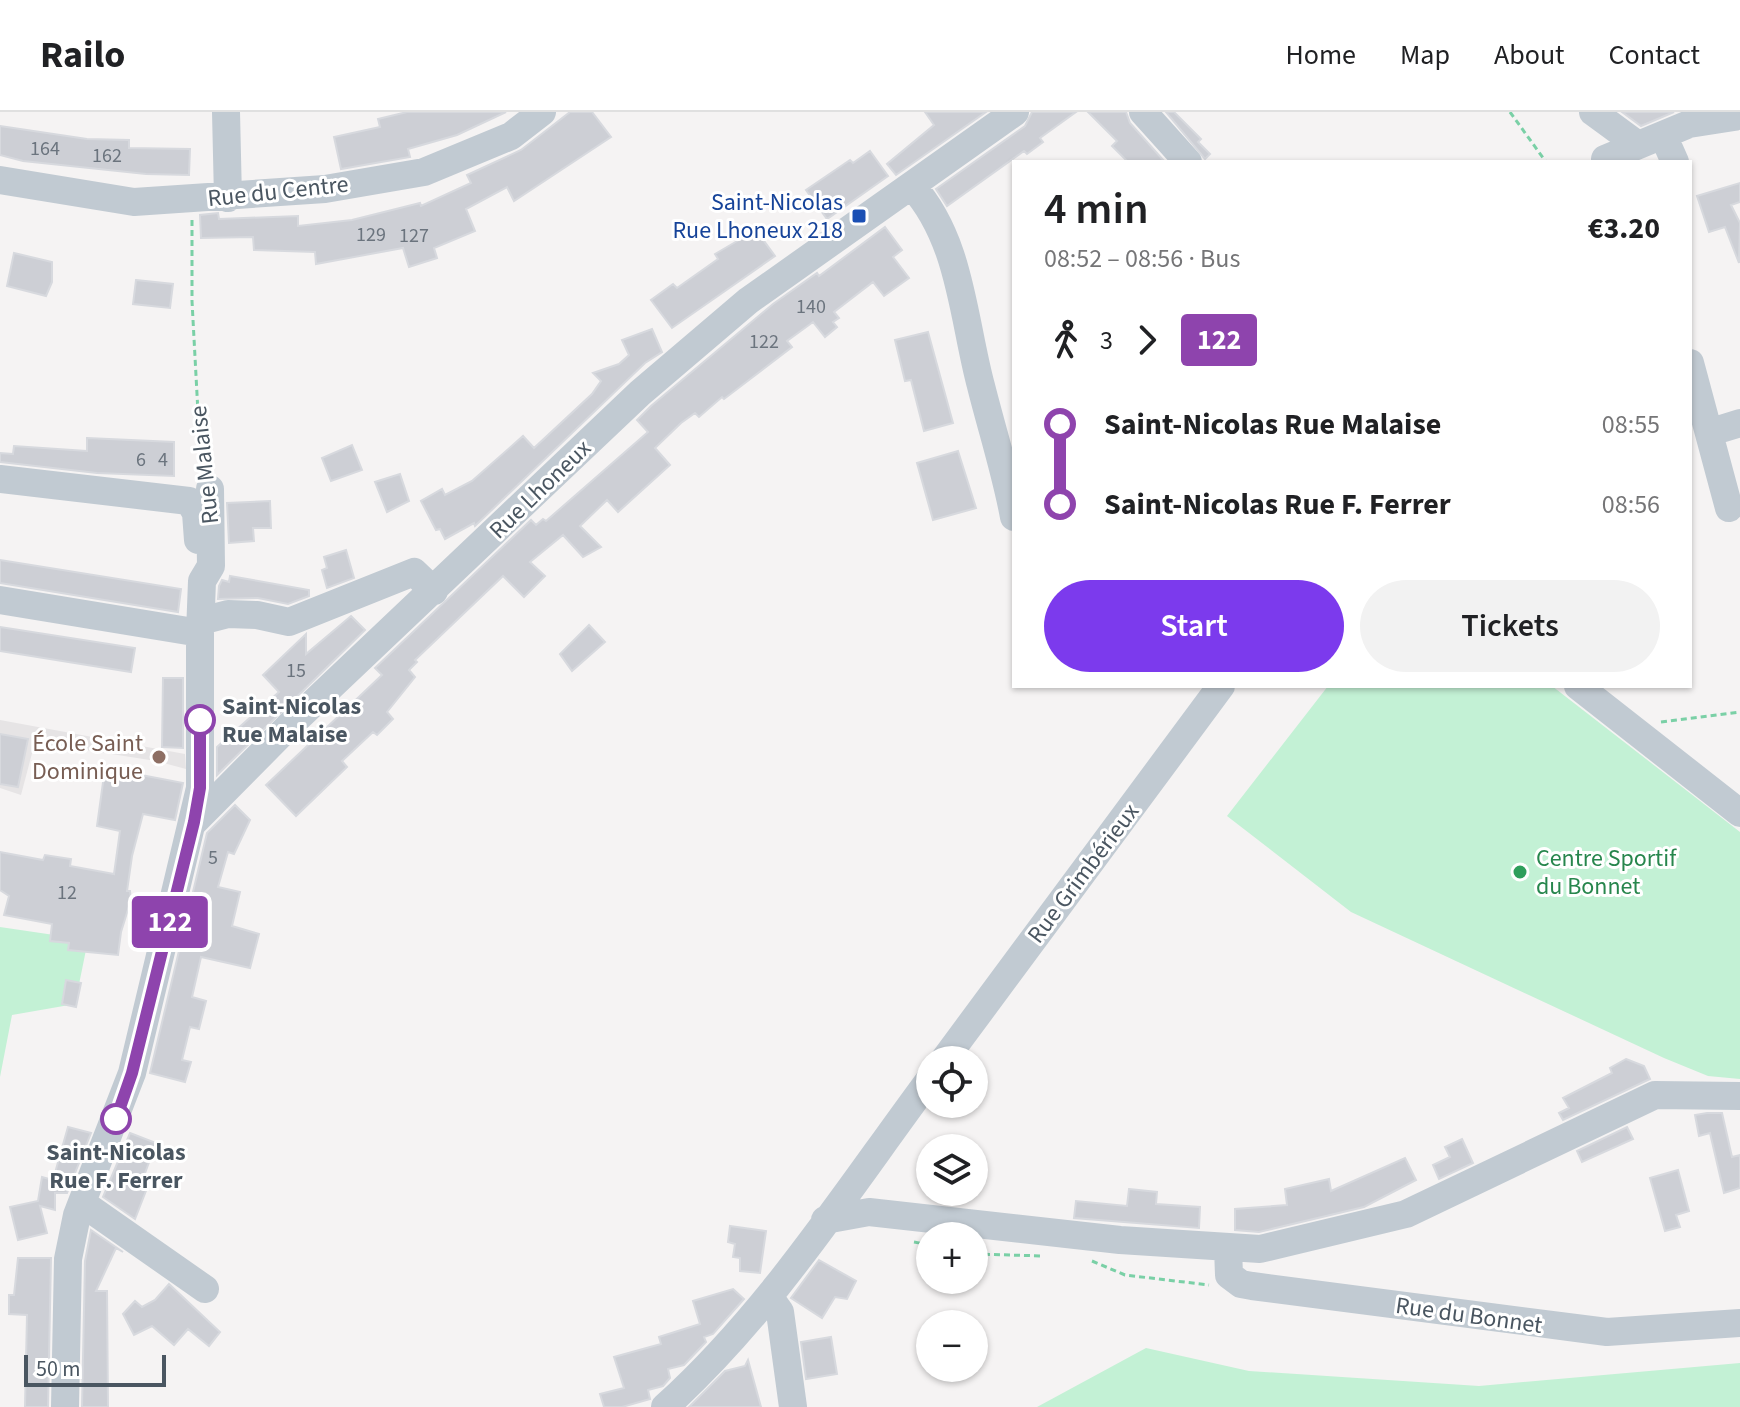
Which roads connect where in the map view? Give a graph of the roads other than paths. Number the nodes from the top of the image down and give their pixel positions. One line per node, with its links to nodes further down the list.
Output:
1 (226, 112): 14 (street)
2 (542, 112): 14 (street, Rue du Centre)
3 (1015, 112): 13 (street, Rue Lhoneux)
4 (1143, 112): 9 (street)
5 (1584, 112): 10 (street)
6 (1593, 112): 8 (street)
7 (1734, 117): 8 (street)
8 (1650, 140): 10 (street); 11 (street)
9 (1186, 160)
10 (1606, 160)
11 (1673, 160)
12 (0, 180): 14 (street, Rue du Centre)
13 (912, 186): 21 (street); 23 (street, Rue Lhoneux)
14 (228, 198)
15 (1692, 370): 17 (street)
16 (1740, 423): 17 (street)
17 (1711, 432): 20 (street)
18 (0, 479): 22 (street)
19 (210, 489): 22 (street, Rue Malaise)
20 (1729, 508)
21 (1012, 509)
22 (202, 581): 25 (street, Rue Malaise)
23 (434, 591): 25 (street); 29 (street, Rue Lhoneux)
24 (0, 600): 25 (street)
25 (201, 627): 29 (street, Rue Malaise)
26 (1220, 688): 30 (street, Rue Grimbérieux)
27 (1581, 688): 28 (street)
28 (1740, 813)
29 (194, 822): 33 (street, Rue Malaise)
30 (954, 1046)
31 (1740, 1096): 35 (street)
32 (916, 1098): 34 (street)
33 (82, 1203): 36 (street); 39 (street, Rue Malaise)
34 (825, 1220): 35 (street); 37 (street)
35 (1228, 1248): 38 (street, Rue du Bonnet)
36 (205, 1289)
37 (770, 1298): 40 (street); 41 (street)
38 (1740, 1323)
39 (65, 1407)
40 (665, 1407)
41 (793, 1407)

